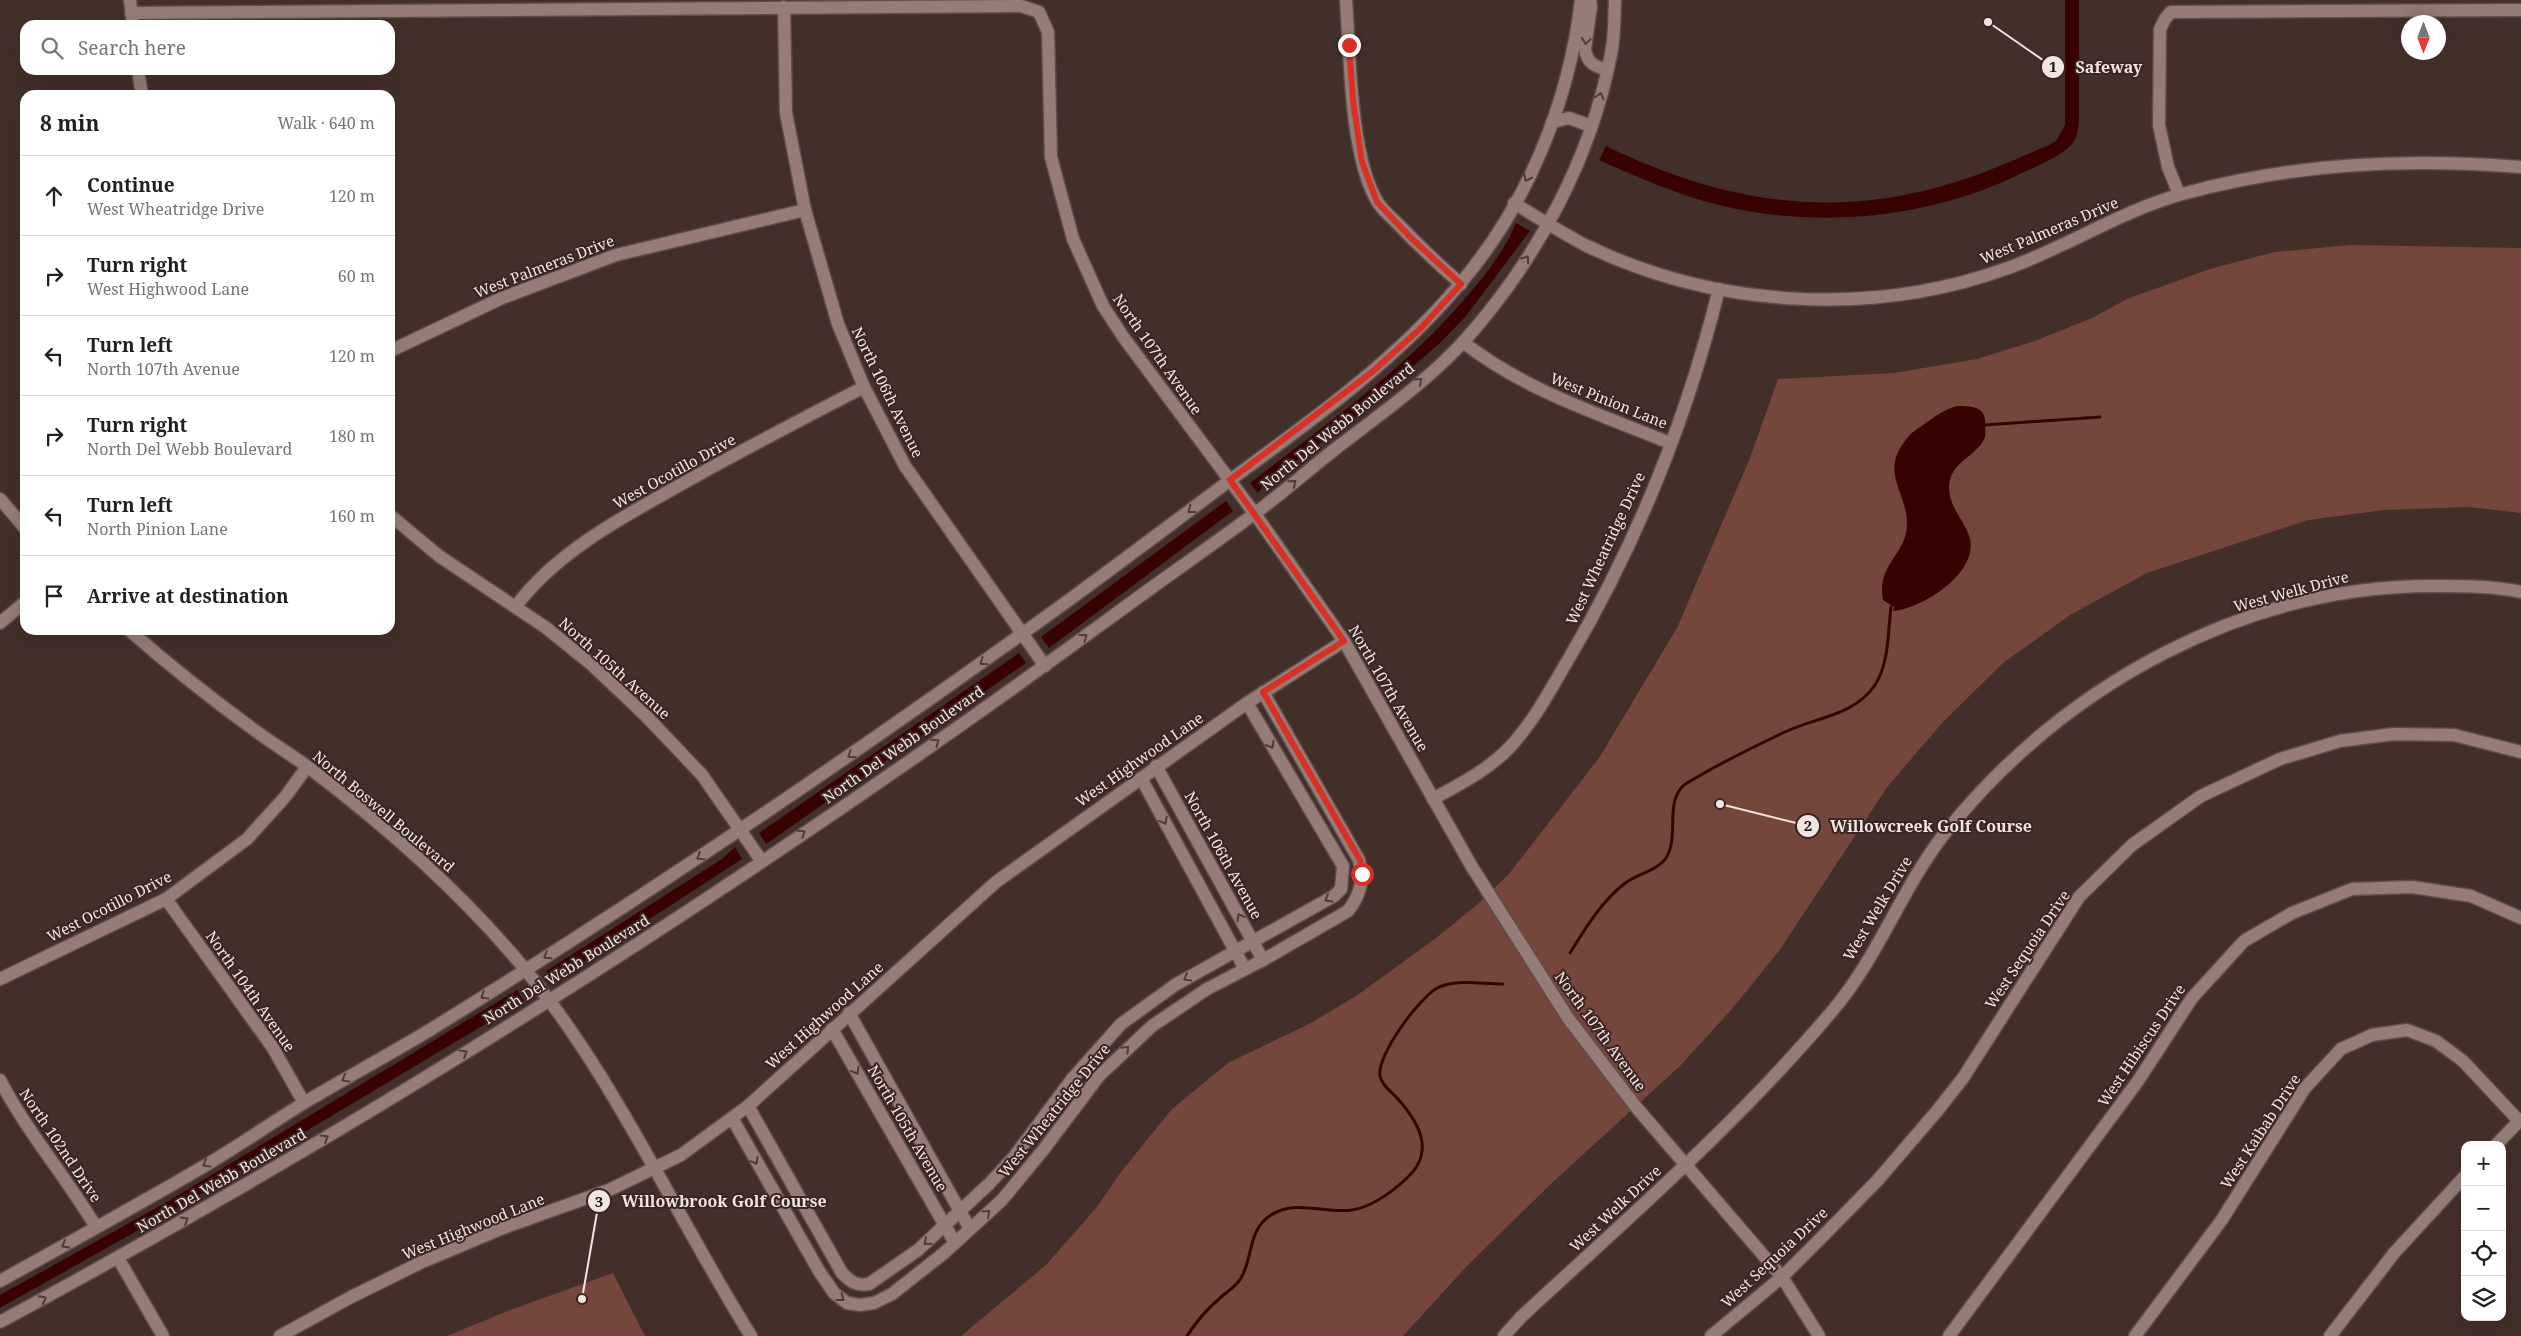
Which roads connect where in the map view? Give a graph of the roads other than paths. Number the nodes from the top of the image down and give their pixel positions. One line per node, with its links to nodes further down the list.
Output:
1 (130, 0): 8 (street)
2 (1346, 0): 19 (street)
3 (1581, 0): 12 (street, North Del Webb Boulevard)
4 (1590, 0): 9 (street, one-way to 9)
5 (1616, 0): 9 (street, North Del Webb Boulevard)
6 (784, 7): 8 (street); 17 (street, North 106th Avenue); 25 (street, North 107th Avenue)
7 (2521, 10): 15 (street)
8 (132, 19)
9 (1607, 70): 13 (street, North Del Webb Boulevard, one-way to 9)
10 (139, 75): 11 (street)
11 (141, 90)
12 (1552, 122): 13 (street); 16 (street, North Del Webb Boulevard, one-way to 16)
13 (1591, 126): 18 (street, North Del Webb Boulevard)
14 (2521, 167): 15 (street, West Palmeras Drive)
15 (2179, 194): 20 (street, West Palmeras Drive)
16 (1514, 203): 18 (street, West Palmeras Drive); 19 (street, North Del Webb Boulevard)
17 (805, 210): 22 (street, West Palmeras Drive); 23 (street, North 106th Avenue)
18 (1549, 224): 20 (street, West Palmeras Drive); 21 (street, North Del Webb Boulevard, one-way to 18)
19 (1461, 284): 25 (street, North Del Webb Boulevard)
20 (1719, 289): 24 (street, West Wheatridge Drive)
21 (1463, 342): 24 (street, West Pinion Lane); 27 (street, North Del Webb Boulevard, one-way to 21)
22 (395, 349)
23 (864, 387): 32 (street, West Ocotillo Drive); 34 (street, North 106th Avenue)
24 (1670, 443): 44 (street, West Wheatridge Drive)
25 (1230, 480): 27 (street, North 107th Avenue); 34 (street, North Del Webb Boulevard, one-way to 34)
26 (0, 499): 29 (street)
27 (1255, 514): 36 (street, North 107th Avenue); 37 (street, North Del Webb Boulevard, one-way to 27)
28 (395, 519): 32 (street, North 105th Avenue)
29 (20, 522)
30 (2521, 592): 64 (street, West Welk Drive)
31 (20, 606): 33 (street)
32 (516, 606): 45 (street, North 105th Avenue)
33 (0, 623)
34 (1023, 634): 37 (street, North 106th Avenue); 45 (street, North Del Webb Boulevard, one-way to 45)
35 (136, 635): 42 (street, North Boswell Boulevard)
36 (1344, 641): 38 (street, West Highwood Lane); 44 (street, North 107th Avenue)
37 (1045, 666): 46 (street, North Del Webb Boulevard, one-way to 37)
38 (1263, 692): 39 (street, West Highwood Lane); 51 (street, West Wheatridge Drive)
39 (1246, 703): 41 (street, West Highwood Lane); 49 (street, West Wheatridge Drive, one-way to 49)
40 (2521, 752): 73 (street, West Sequoia Drive)
41 (1156, 766): 43 (street, West Highwood Lane); 49 (street, North 106th Avenue, one-way to 41)
42 (307, 767): 47 (street, West Ocotillo Drive); 53 (street, North Boswell Boulevard)
43 (1141, 778): 50 (street, one-way to 50); 56 (street, West Highwood Lane)
44 (1433, 799): 64 (street, North 107th Avenue)
45 (741, 830): 46 (street, North 105th Avenue); 53 (street, North Del Webb Boulevard, one-way to 53)
46 (761, 860): 55 (street, North Del Webb Boulevard)
47 (166, 899): 54 (street, West Ocotillo Drive); 59 (street, North 104th Avenue)
48 (2521, 918): 82 (street, West Hibiscus Drive)
49 (1253, 942): 50 (street, West Wheatridge Drive); 51 (street, North 106th Avenue)
50 (1236, 951): 52 (street); 67 (street, West Wheatridge Drive, one-way to 67)
51 (1263, 960): 52 (street, West Wheatridge Drive)
52 (1245, 969): 70 (street, West Wheatridge Drive, one-way to 52)
53 (525, 970): 55 (street, North Boswell Boulevard); 59 (street, North Del Webb Boulevard, one-way to 59)
54 (0, 979)
55 (550, 1000): 65 (street, North Boswell Boulevard); 72 (street, North Del Webb Boulevard, one-way to 55)
56 (850, 1014): 57 (street, West Highwood Lane); 67 (street, North 105th Avenue)
57 (832, 1028): 60 (street, West Highwood Lane); 68 (street, North 105th Avenue, one-way to 68)
58 (0, 1080): 69 (street, North 102nd Drive)
59 (304, 1103): 69 (street, North Del Webb Boulevard, one-way to 69)
60 (748, 1106): 61 (street, West Highwood Lane); 68 (street, West Wheatridge Drive, one-way to 60)
61 (732, 1118): 65 (street, West Highwood Lane); 71 (street, West Wheatridge Drive, one-way to 71)
62 (2520, 1120): 63 (street); 83 (street, West Kaibab Drive)
63 (2500, 1141)
64 (1684, 1166): 73 (street, North 107th Avenue); 79 (street, West Welk Drive)
65 (654, 1170): 77 (street, West Highwood Lane); 78 (street, North Boswell Boulevard)
66 (2461, 1180): 84 (street)
67 (960, 1212): 68 (street, West Wheatridge Drive); 70 (street, North 105th Avenue)
68 (945, 1226): 71 (street, North 105th Avenue)
69 (96, 1227): 74 (street, North Del Webb Boulevard, one-way to 74)
70 (970, 1229): 71 (street, West Wheatridge Drive)
71 (955, 1243)
72 (118, 1258): 75 (street, North Del Webb Boulevard, one-way to 72); 76 (street)
73 (1782, 1277): 80 (street, West Sequoia Drive); 81 (street, North 107th Avenue)
74 (0, 1281)
75 (0, 1322)
76 (163, 1336)
77 (280, 1336)
78 (751, 1336)
79 (1504, 1336)
80 (1711, 1336)
81 (1819, 1336)
82 (1949, 1336)
83 (2135, 1336)
84 (2330, 1336)

